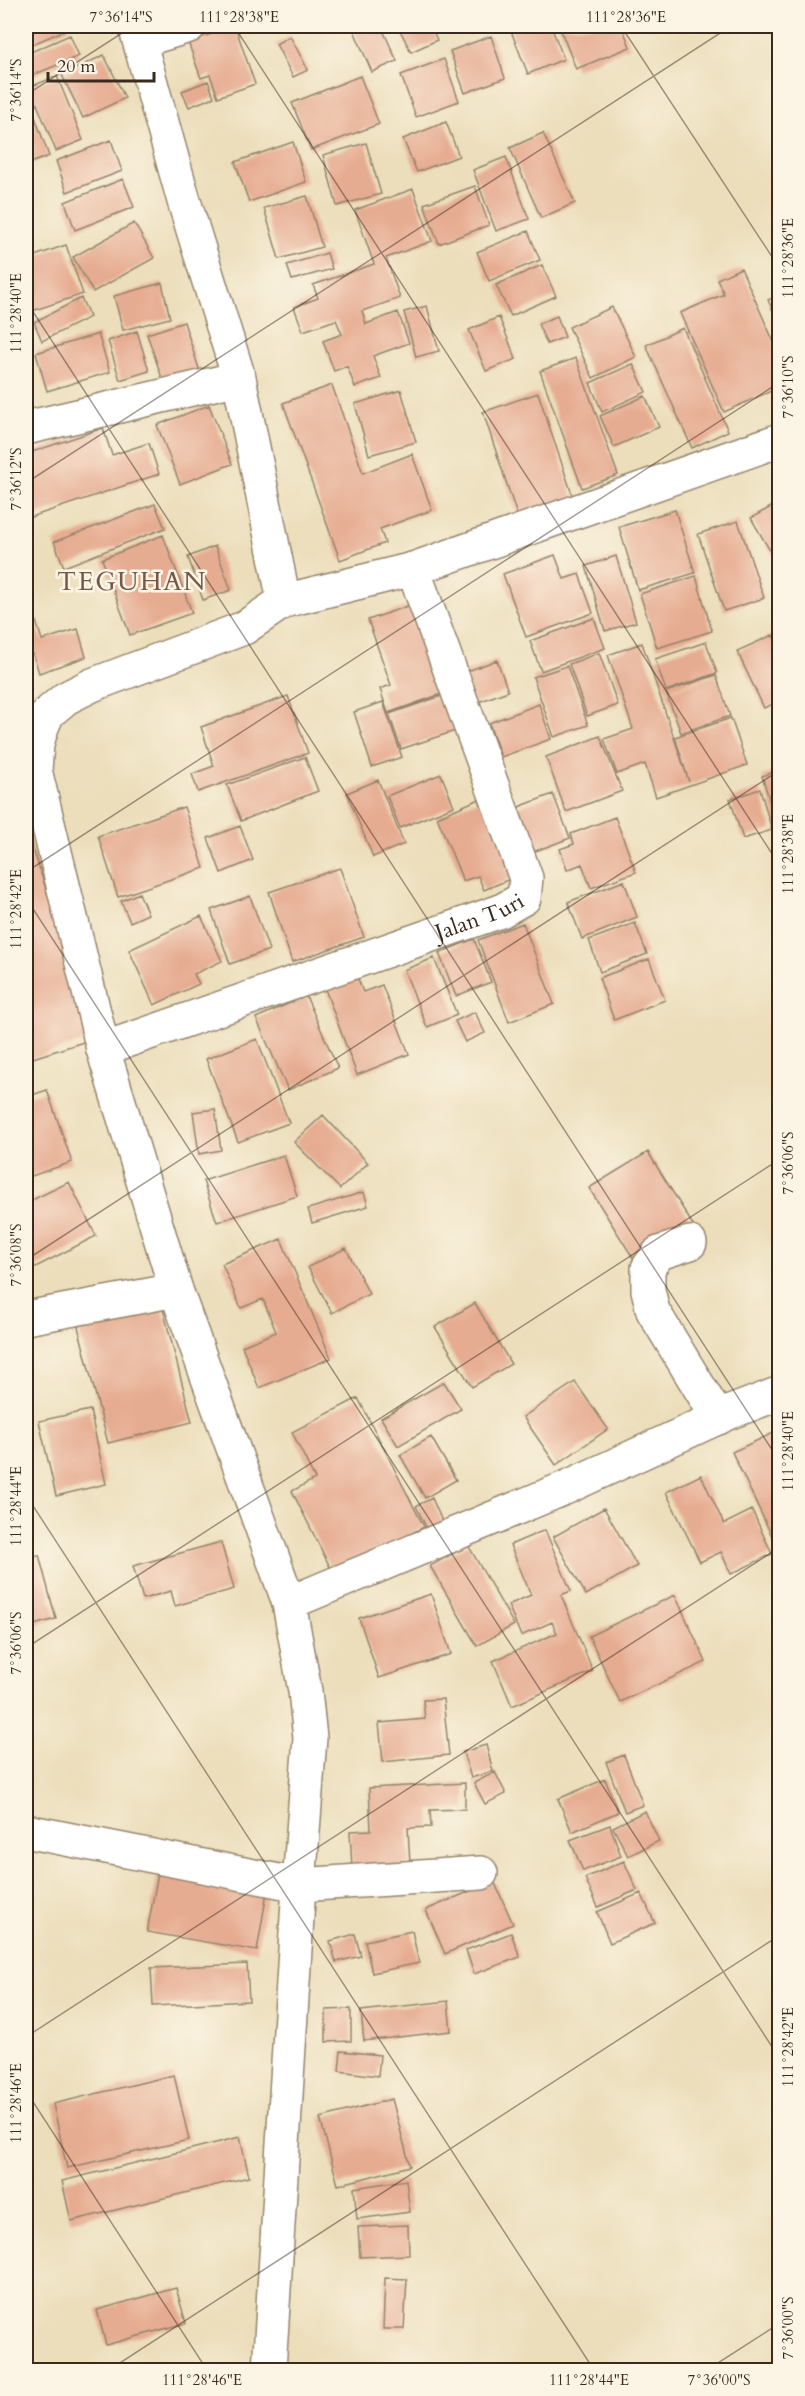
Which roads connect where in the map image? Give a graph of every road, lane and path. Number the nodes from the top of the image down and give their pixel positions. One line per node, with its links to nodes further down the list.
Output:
1 (189, 26): 2 (street)
2 (137, 33): 3 (street)
3 (239, 378): 4 (street); 7 (street)
4 (26, 428)
5 (780, 441): 6 (street)
6 (413, 569): 7 (street); 9 (street, Jalan Turi)
7 (284, 601): 8 (street)
8 (37, 715): 9 (street)
9 (103, 1049): 11 (street)
10 (690, 1243): 14 (street)
11 (176, 1290): 12 (street); 15 (street)
12 (26, 1318)
13 (780, 1393): 14 (street)
14 (718, 1418): 15 (street)
15 (289, 1603): 18 (street)
16 (26, 1831): 18 (street)
17 (481, 1873): 18 (street)
18 (299, 1885): 19 (street)
19 (269, 2370)

